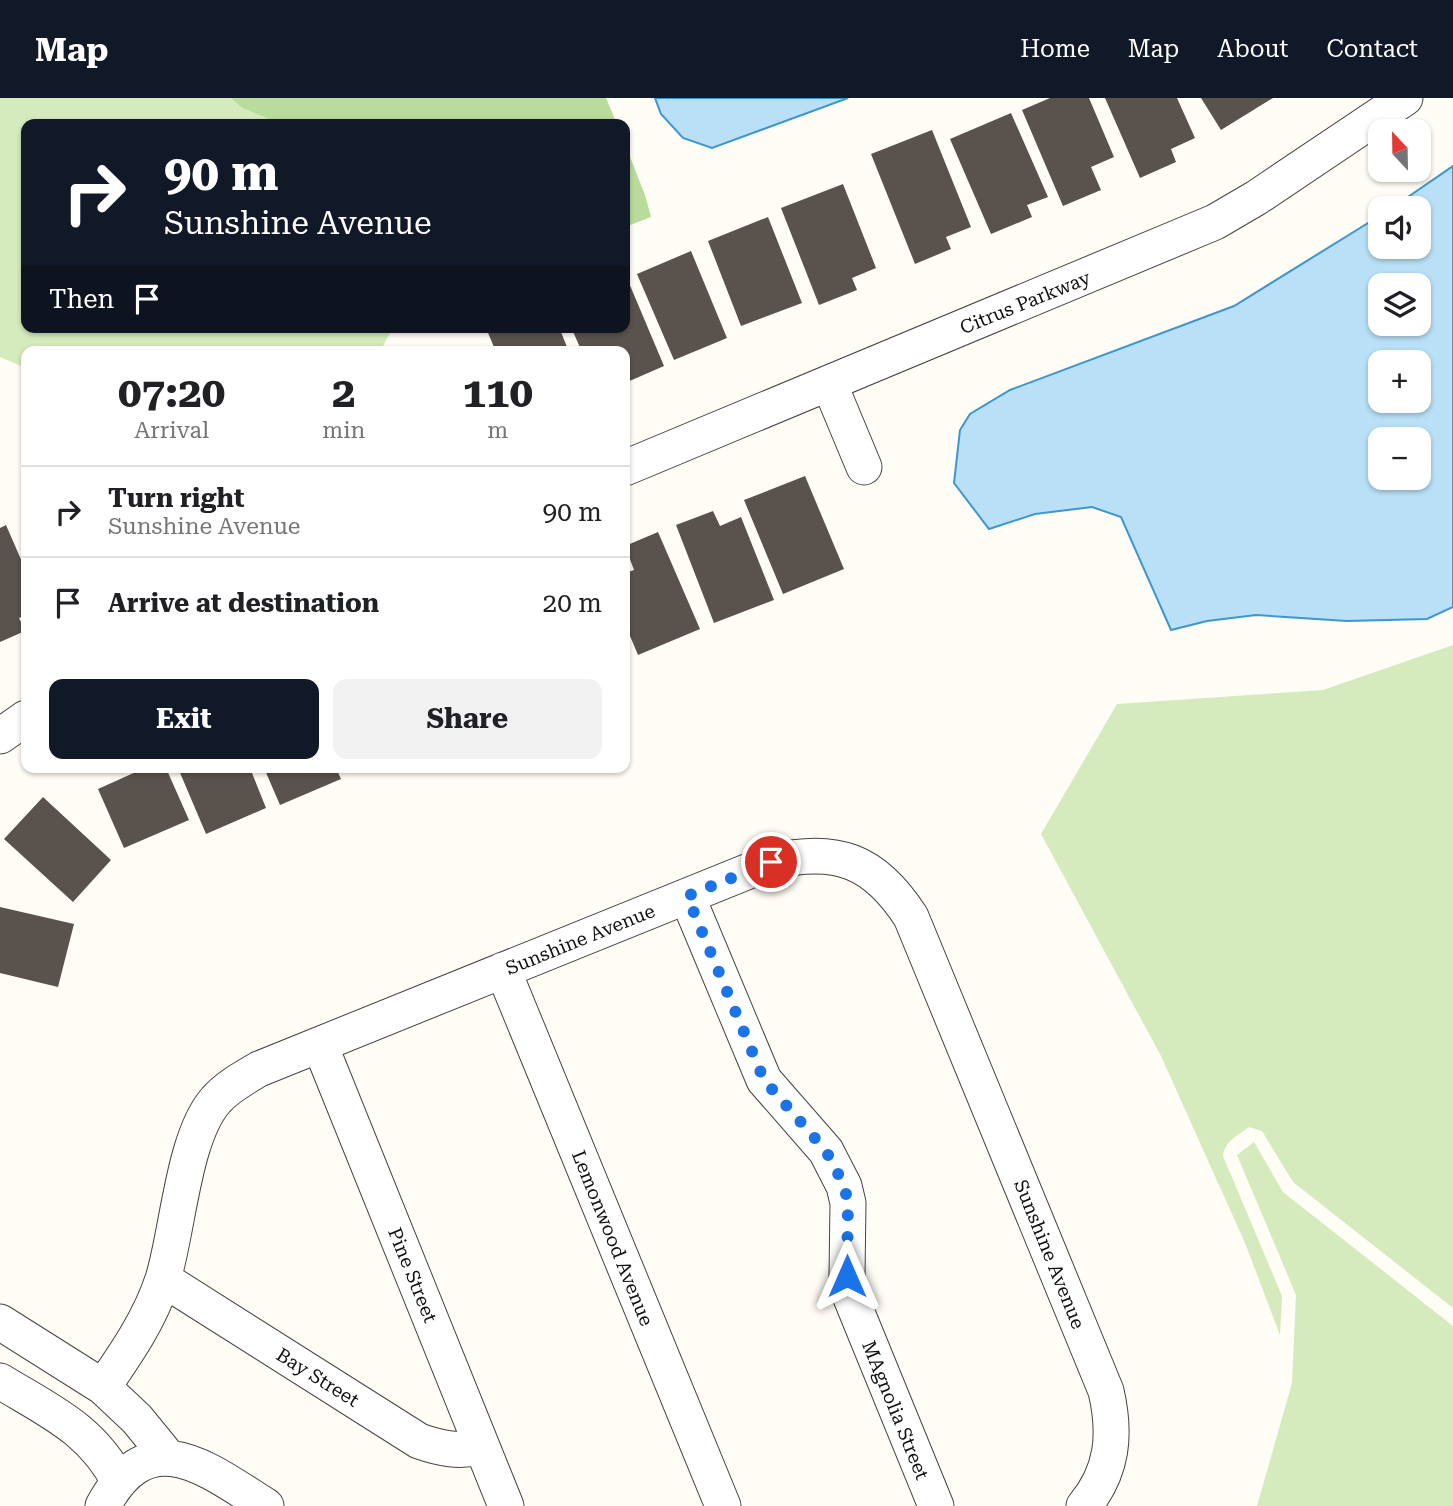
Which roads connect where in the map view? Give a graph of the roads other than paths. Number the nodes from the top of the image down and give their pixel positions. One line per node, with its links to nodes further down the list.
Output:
1 (1405, 98): 2 (street, Citrus Parkway)
2 (829, 383): 3 (street, Citrus Parkway); 4 (street)
3 (630, 466)
4 (864, 467)
5 (21, 721): 6 (street)
6 (0, 736)
7 (687, 896): 8 (street, Sunshine Avenue); 20 (street, MAgnolia Street); 21 (street, Sunshine Avenue)
8 (503, 970): 9 (street, Sunshine Avenue); 19 (street, Lemonwood Avenue)
9 (320, 1045): 10 (street, Sunshine Avenue); 14 (street, Pine Street)
10 (163, 1279): 13 (street, Sunshine Avenue); 14 (street, Bay Street)
11 (0, 1322): 13 (street)
12 (0, 1381): 16 (street)
13 (103, 1387): 15 (street)
14 (482, 1447): 18 (street, Pine Street)
15 (168, 1457): 16 (street); 17 (street)
16 (111, 1494)
17 (266, 1506)
18 (506, 1506)
19 (723, 1506)
20 (936, 1506)
21 (1084, 1506)

